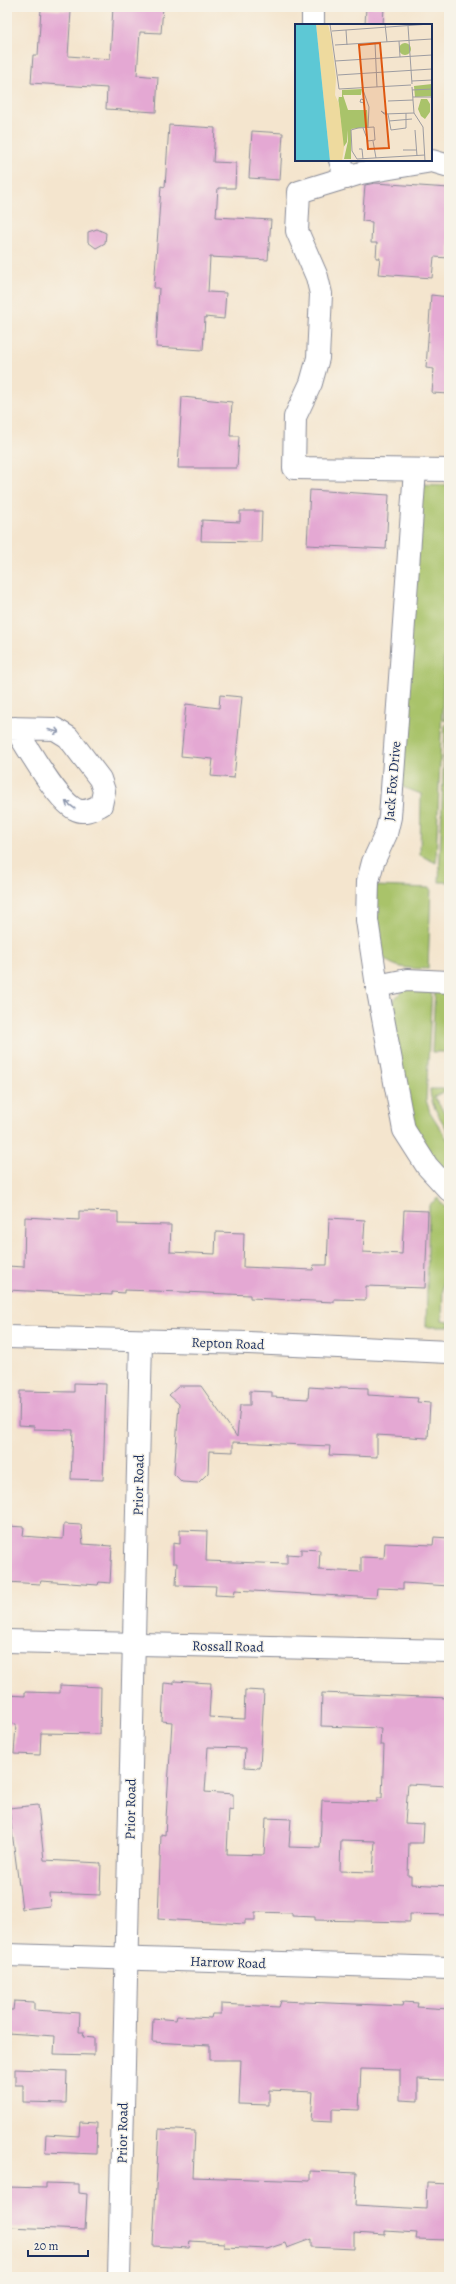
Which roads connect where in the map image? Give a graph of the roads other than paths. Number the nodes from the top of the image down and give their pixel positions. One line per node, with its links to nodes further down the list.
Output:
1 (313, 7): 2 (street)
2 (313, 24)
3 (449, 166): 4 (street)
4 (343, 169): 5 (street)
5 (415, 470): 6 (street); 8 (street, Jack Fox Drive)
6 (449, 470)
7 (449, 982): 8 (street)
8 (377, 986): 9 (street, Jack Fox Drive)
9 (449, 1190)
10 (7, 1338): 11 (street, Repton Road)
11 (141, 1341): 12 (street, Repton Road); 14 (street, Prior Road)
12 (449, 1352)
13 (7, 1641): 14 (street, Rossall Road)
14 (134, 1644): 15 (street, Rossall Road); 17 (street, Prior Road)
15 (449, 1651)
16 (7, 1955): 17 (street, Harrow Road)
17 (126, 1959): 18 (street, Harrow Road); 19 (street, Prior Road)
18 (449, 1968)
19 (119, 2277)

